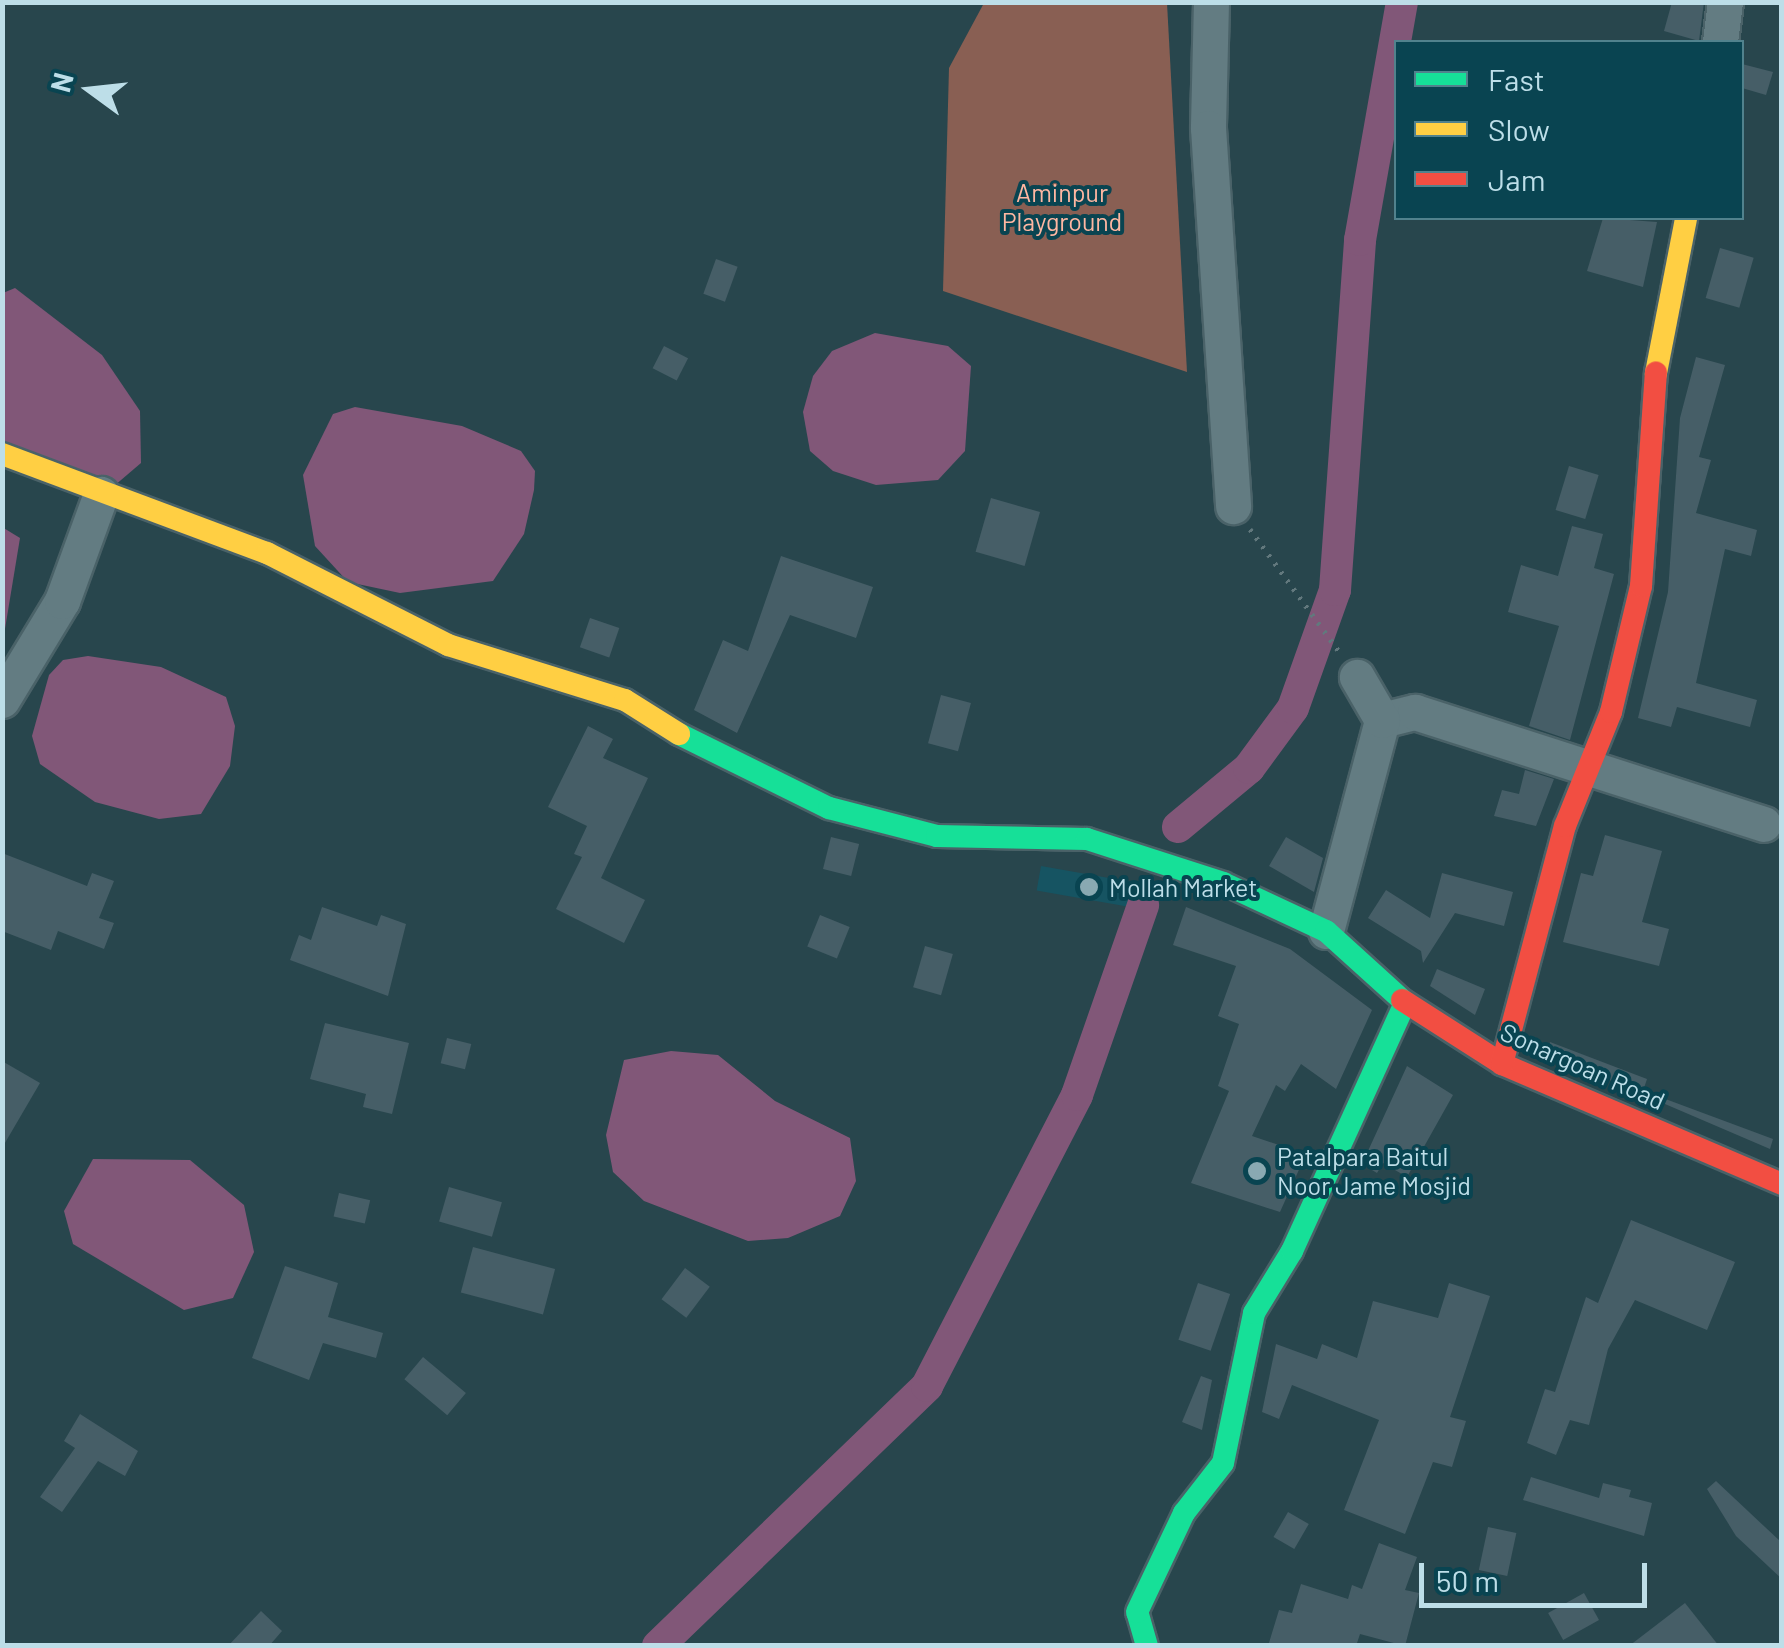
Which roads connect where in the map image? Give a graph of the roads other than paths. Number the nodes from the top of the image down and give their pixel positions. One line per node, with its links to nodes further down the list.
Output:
1 (1211, 2): 7 (street)
2 (1726, 2): 3 (street)
3 (1720, 40)
4 (1686, 220): 11 (street)
5 (2, 454): 6 (street, Sonargoan Road)
6 (101, 494): 9 (street); 13 (street, Sonargoan Road)
7 (1233, 506)
8 (1358, 676): 10 (street)
9 (2, 700)
10 (1382, 720): 11 (street); 13 (street)
11 (1584, 769): 12 (street); 15 (street)
12 (1763, 824)
13 (1326, 931): 14 (street, Sonargoan Road)
14 (1405, 1004): 15 (street, Sonargoan Road); 17 (street)
15 (1502, 1064): 16 (street, Sonargoan Road)
16 (1782, 1184)
17 (1147, 1646)

